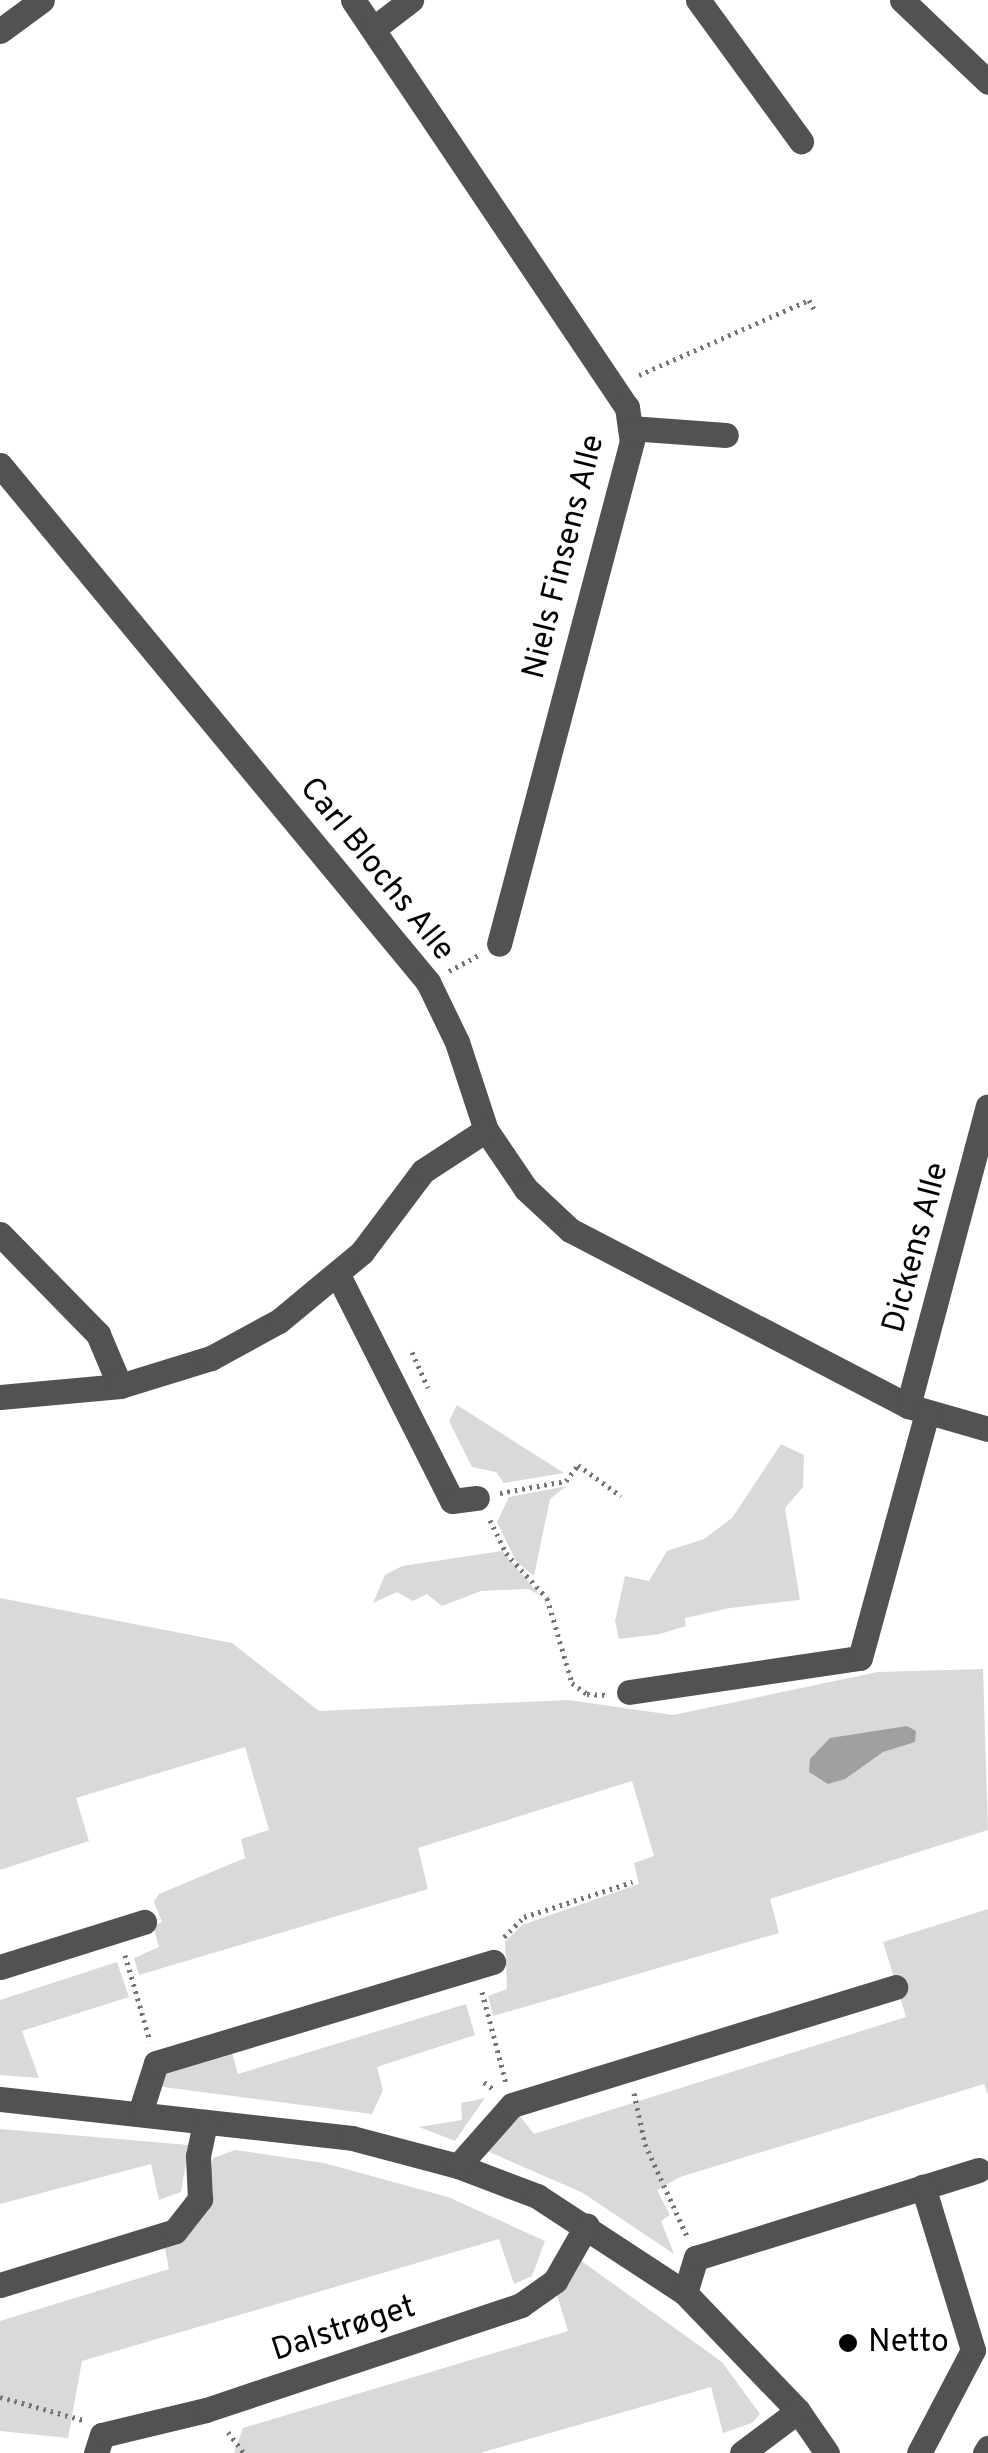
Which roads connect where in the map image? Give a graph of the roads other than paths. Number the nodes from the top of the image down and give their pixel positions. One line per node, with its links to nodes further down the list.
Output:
1 (42, 0): 7 (street)
2 (353, 0): 6 (street, Niels Finsens Alle)
3 (412, 0): 6 (street)
4 (698, 0): 9 (street)
5 (902, 0): 8 (street)
6 (373, 29): 10 (street, Niels Finsens Alle)
7 (0, 32)
8 (988, 82)
9 (801, 141)
10 (630, 428): 11 (street); 13 (street, Niels Finsens Alle)
11 (726, 435)
12 (0, 465): 15 (street, Carl Blochs Alle)
13 (499, 944)
14 (988, 1106): 20 (street, Dickens Alle)
15 (486, 1130): 17 (street); 20 (street, Carl Blochs Alle)
16 (0, 1234): 18 (street)
17 (338, 1275): 18 (street); 22 (street)
18 (120, 1386): 19 (street)
19 (0, 1397)
20 (917, 1410): 21 (street, Carl Blochs Alle); 23 (street, Dickens Alle)
21 (988, 1429)
22 (477, 1498)
23 (629, 1692)
24 (144, 1922): 26 (street)
25 (484, 1964): 29 (street)
26 (0, 1967)
27 (894, 1988): 31 (street)
28 (0, 2099): 29 (street)
29 (140, 2113): 30 (street)
30 (205, 2122): 31 (street); 35 (street)
31 (458, 2166): 34 (street)
32 (979, 2170): 33 (street)
33 (922, 2186): 36 (street); 41 (street)
34 (587, 2225): 36 (street); 38 (street, Dalstrøget)
35 (0, 2285)
36 (685, 2293): 37 (street)
37 (798, 2411): 39 (street); 40 (street)
38 (99, 2444)
39 (742, 2453)
40 (827, 2453)
41 (919, 2453)

